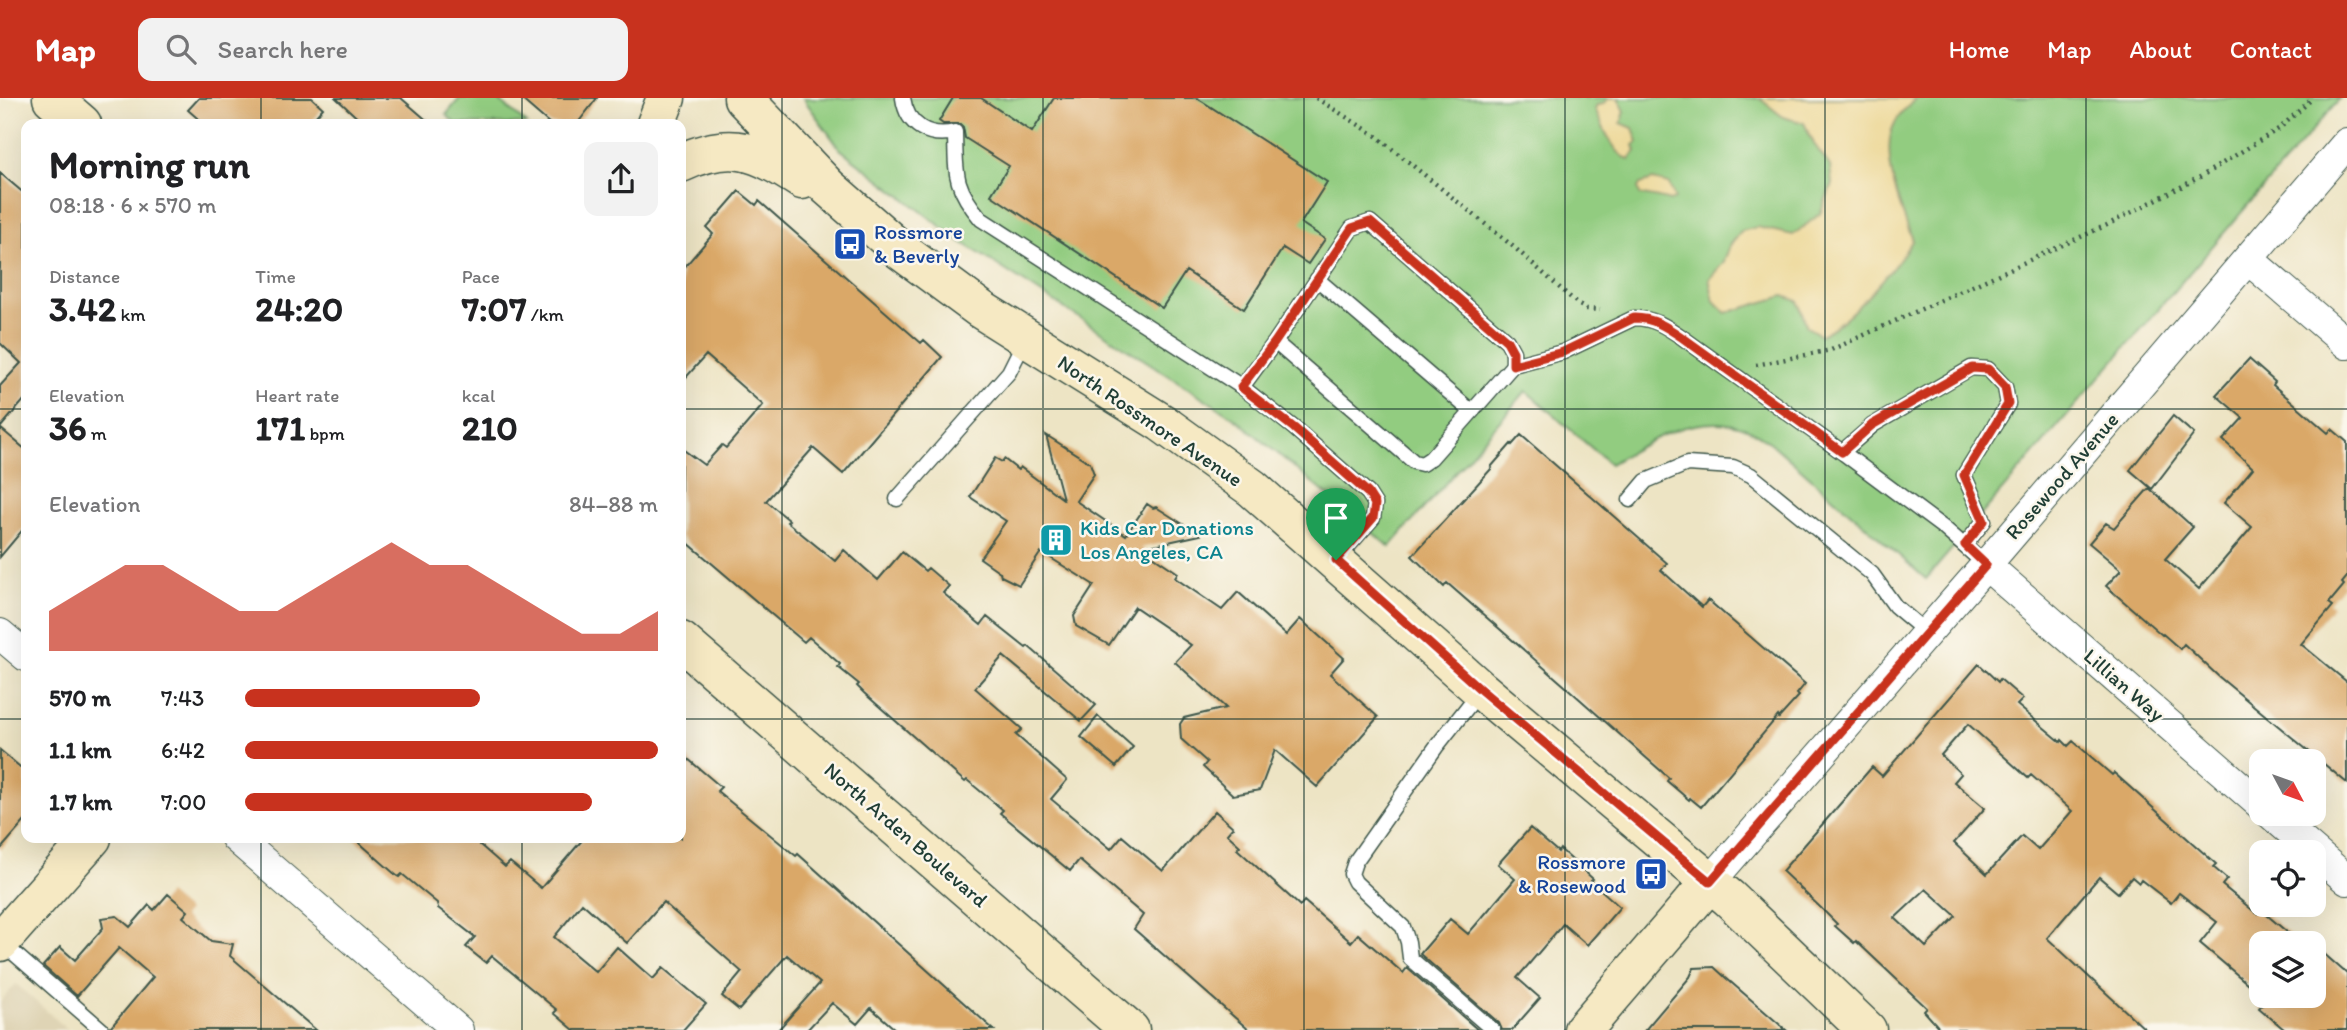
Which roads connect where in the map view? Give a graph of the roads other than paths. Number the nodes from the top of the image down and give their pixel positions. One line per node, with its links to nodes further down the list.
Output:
1 (52, 98): 5 (main road)
2 (666, 98): 6 (main road)
3 (743, 98): 9 (main road, North Rossmore Avenue)
4 (903, 98): 16 (lane)
5 (76, 119)
6 (658, 119)
7 (2347, 144): 10 (street, Rosewood Avenue)
8 (686, 161): 9 (main road)
9 (862, 218): 12 (main road, North Rossmore Avenue)
10 (2248, 259): 14 (street); 21 (street, Rosewood Avenue)
11 (1317, 279): 13 (lane); 15 (lane); 17 (lane)
12 (1026, 339): 19 (lane); 22 (main road, North Rossmore Avenue)
13 (1275, 342): 16 (lane); 17 (lane)
14 (2347, 344)
15 (1513, 365): 17 (lane); 18 (lane)
16 (1241, 387): 22 (lane)
17 (1471, 411)
18 (1842, 452): 21 (lane); 21 (lane)
19 (897, 499)
20 (1630, 500): 23 (lane)
21 (1975, 555): 23 (street, Rosewood Avenue); 28 (street, Lillian Way)
22 (1336, 560): 27 (main road, North Rossmore Avenue)
23 (1926, 632): 33 (street, Rosewood Avenue)
24 (0, 634): 26 (street)
25 (686, 645): 37 (main road, North Arden Boulevard)
26 (21, 652)
27 (1481, 690): 33 (main road, North Rossmore Avenue); 38 (lane)
28 (2249, 795)
29 (2286, 826): 32 (street)
30 (88, 843): 34 (main road)
31 (242, 843): 36 (street)
32 (2347, 880)
33 (1710, 882): 39 (main road, Rosewood Avenue); 40 (main road, North Rossmore Avenue)
34 (0, 941): 35 (lane)
35 (102, 1030)
36 (458, 1030)
37 (1130, 1030)
38 (1493, 1030)
39 (1583, 1030)
40 (1867, 1030)

